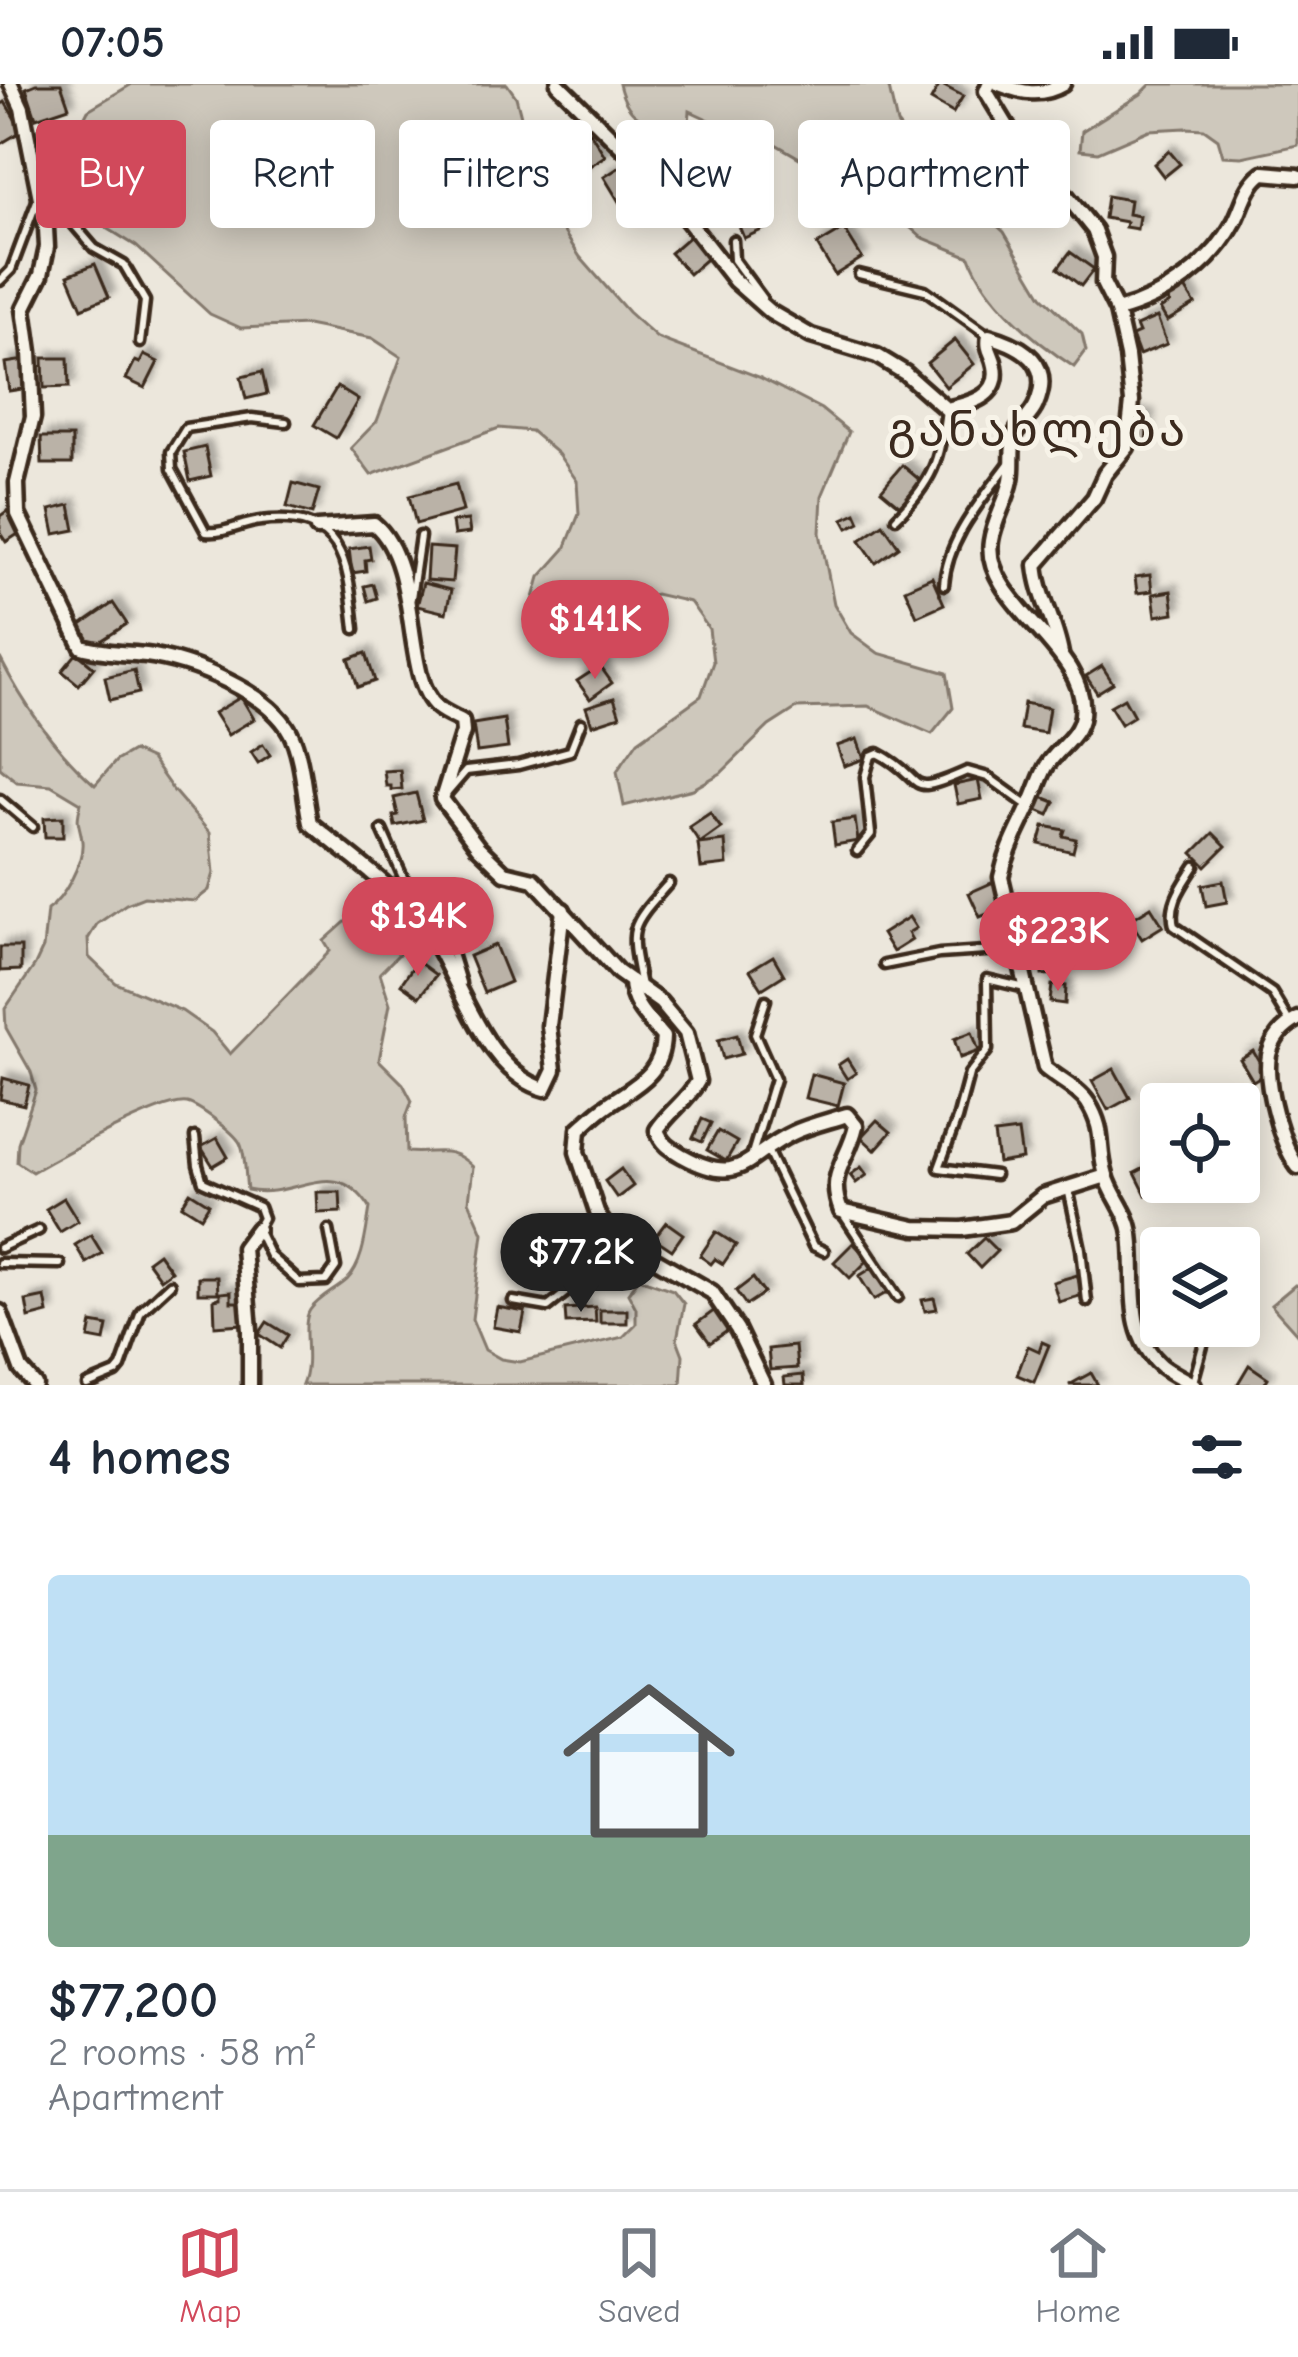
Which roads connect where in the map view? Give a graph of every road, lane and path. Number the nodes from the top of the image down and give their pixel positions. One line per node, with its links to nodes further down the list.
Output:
1 (11, 84): 6 (street)
2 (558, 84): 15 (street)
3 (989, 84): 14 (street)
4 (999, 84): 5 (street)
5 (1063, 84)
6 (36, 175)
7 (1298, 176): 14 (street)
8 (36, 205): 13 (lane)
9 (44, 228): 39 (street)
10 (77, 228): 17 (lane)
11 (733, 240): 15 (lane)
12 (859, 274): 16 (lane)
13 (0, 281)
14 (1117, 311): 27 (street)
15 (770, 312): 18 (street)
16 (989, 336): 18 (street); 20 (street)
17 (140, 343)
18 (946, 409): 21 (lane)
19 (286, 422): 22 (lane)
20 (1012, 459): 24 (lane); 27 (street)
21 (896, 518)
22 (316, 528): 25 (street); 26 (lane)
23 (421, 536): 25 (lane)
24 (944, 585)
25 (410, 605): 30 (street)
26 (355, 629)
27 (1061, 656): 31 (street)
28 (580, 723): 30 (lane)
29 (0, 800): 32 (lane)
30 (442, 800): 37 (street)
31 (1030, 807): 34 (lane); 40 (street)
32 (32, 827)
33 (382, 830): 39 (lane)
34 (857, 851)
35 (1195, 866): 46 (lane)
36 (669, 883): 42 (lane)
37 (562, 910): 42 (street); 45 (street)
38 (443, 924): 45 (lane)
39 (426, 928): 45 (street)
40 (1019, 948): 41 (lane); 43 (street)
41 (884, 965)
42 (636, 985): 49 (street); 58 (street)
43 (1028, 988): 51 (lane); 52 (street)
44 (766, 1000): 49 (lane)
45 (473, 1020)
46 (1294, 1020): 50 (street)
47 (195, 1136): 55 (lane)
48 (767, 1150): 49 (street); 54 (street); 60 (lane)
49 (749, 1163)
50 (1298, 1167)
51 (995, 1175)
52 (1106, 1176): 53 (street); 73 (street)
53 (1068, 1188): 54 (street); 66 (lane)
54 (841, 1210): 64 (lane)
55 (257, 1229): 57 (lane); 71 (street)
56 (38, 1230): 59 (lane)
57 (329, 1230)
58 (611, 1234): 65 (lane); 72 (street)
59 (0, 1248)
60 (824, 1251)
61 (0, 1263): 62 (lane)
62 (60, 1264)
63 (170, 1283): 70 (lane)
64 (898, 1297)
65 (513, 1301)
66 (1087, 1301)
67 (0, 1312): 69 (street)
68 (1203, 1347): 73 (lane)
69 (34, 1385)
70 (87, 1385)
71 (250, 1385)
72 (764, 1385)
73 (1193, 1385)

